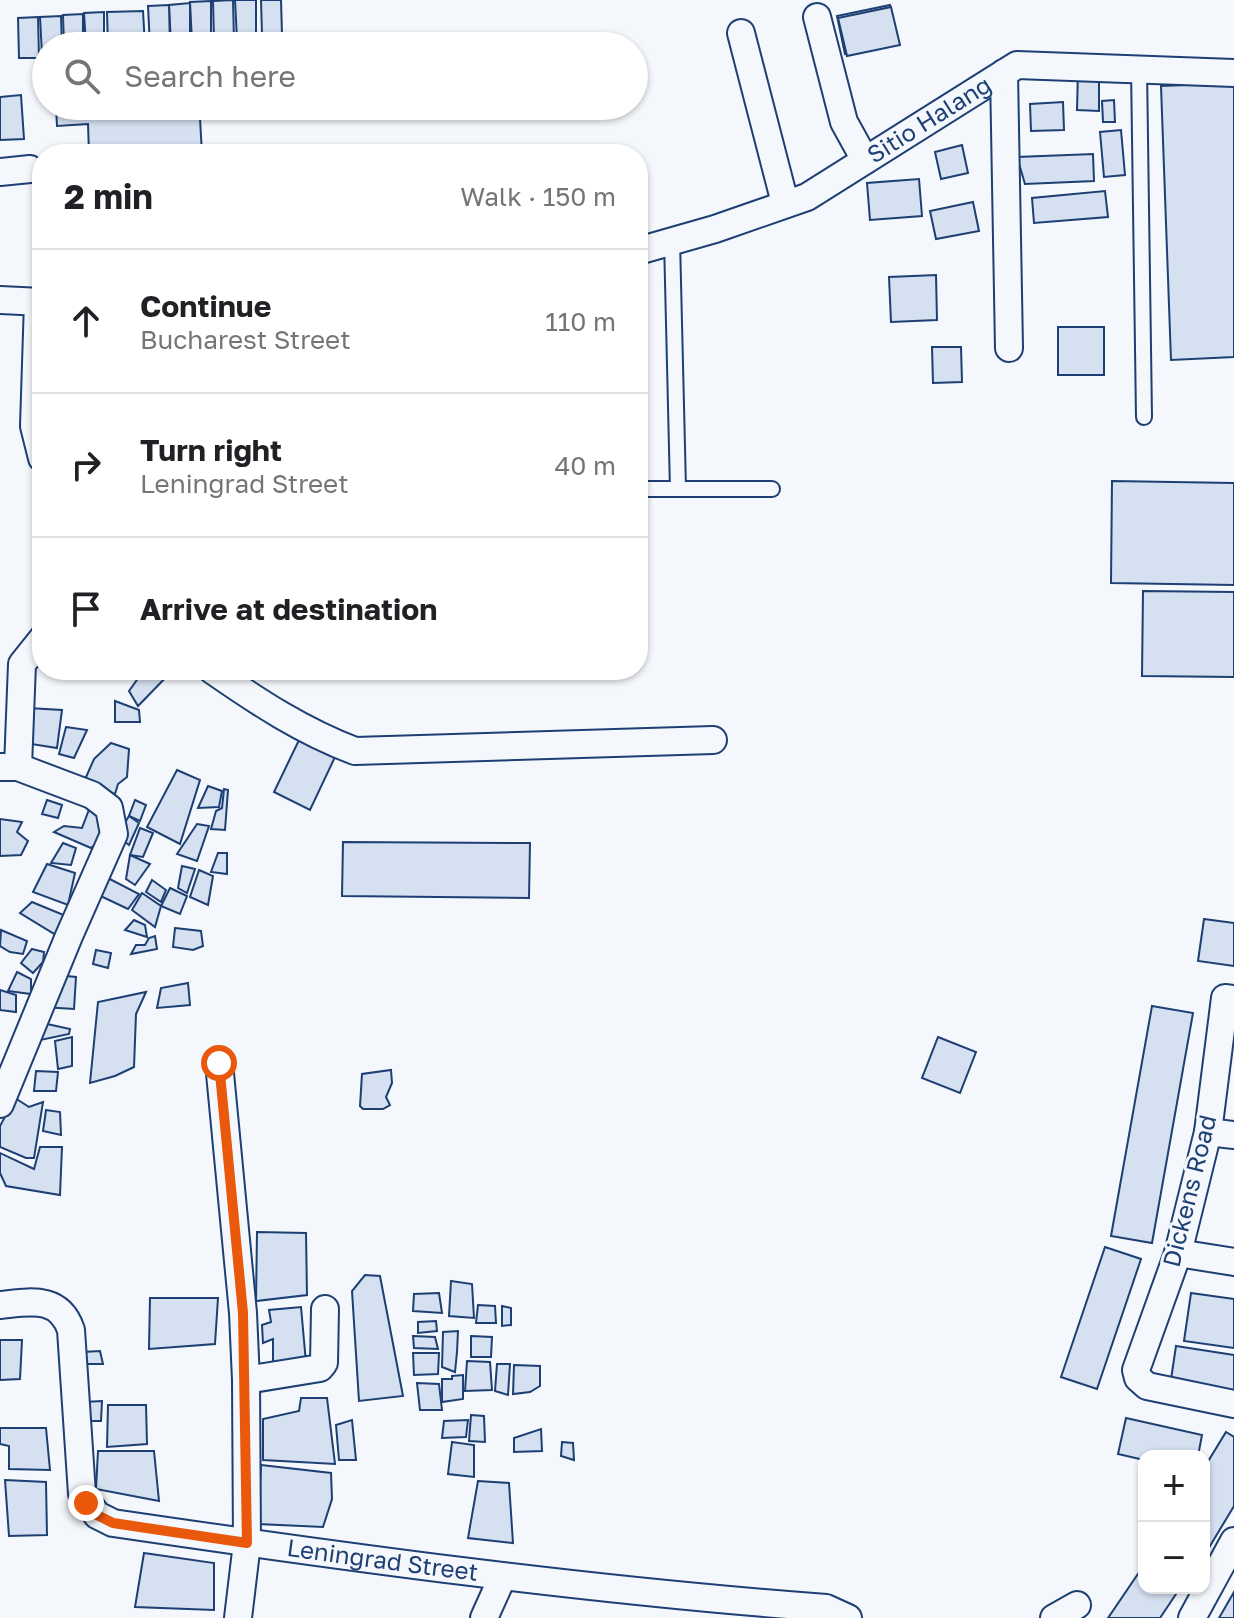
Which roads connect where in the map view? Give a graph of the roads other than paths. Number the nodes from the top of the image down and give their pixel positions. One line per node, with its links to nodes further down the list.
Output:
1 (817, 17): 6 (street)
2 (741, 33): 9 (street)
3 (1139, 68): 4 (street, Sitio Halang); 5 (street, Sitio Halang); 15 (lane)
4 (1004, 73): 6 (street, Sitio Halang); 14 (street)
5 (1234, 73)
6 (865, 160): 9 (street, Sitio Halang)
7 (30, 169): 8 (street)
8 (0, 172)
9 (785, 203): 10 (street, Sitio Halang)
10 (672, 240): 11 (street, Sitio Halang); 17 (lane)
11 (648, 248)
12 (0, 300): 13 (street)
13 (32, 302)
14 (1009, 348)
15 (1144, 417)
16 (648, 489): 17 (lane)
17 (678, 489): 18 (lane)
18 (772, 489)
19 (32, 652): 22 (street)
20 (226, 680): 21 (street)
21 (713, 740)
22 (9, 767): 25 (street)
23 (1229, 999): 26 (street, Dickens Road)
24 (219, 1063): 32 (street)
25 (0, 1104)
26 (1208, 1132): 27 (street); 28 (street, Dickens Road)
27 (1234, 1135)
28 (1178, 1253): 29 (street); 33 (street, Dickens Road)
29 (1234, 1262)
30 (0, 1305): 35 (street, Leningrad Street)
31 (325, 1309): 32 (street)
32 (246, 1380): 35 (street)
33 (1234, 1404)
34 (1234, 1541): 41 (street)
35 (247, 1543): 36 (street, Leningrad Street); 38 (street)
36 (502, 1578): 37 (street, Leningrad Street); 39 (street)
37 (674, 1608): 40 (street, Leningrad Street)
38 (238, 1618)
39 (484, 1618)
40 (848, 1618)
41 (1192, 1618)

